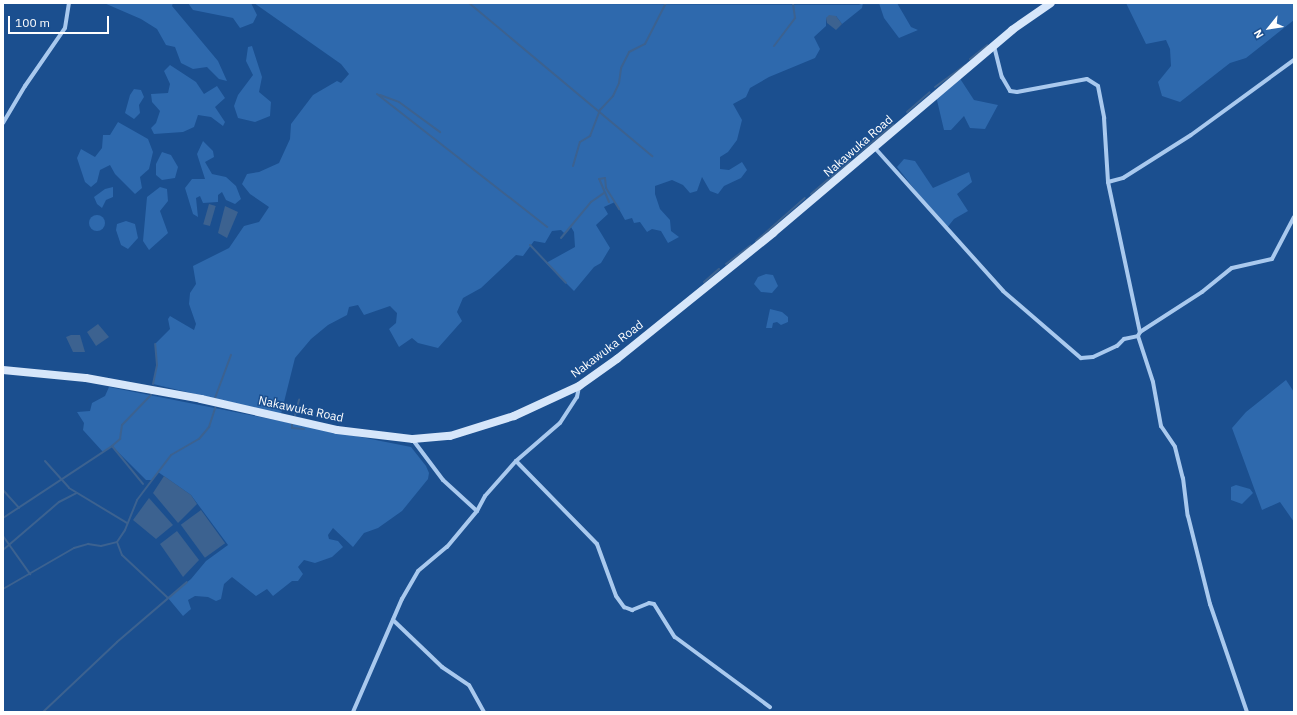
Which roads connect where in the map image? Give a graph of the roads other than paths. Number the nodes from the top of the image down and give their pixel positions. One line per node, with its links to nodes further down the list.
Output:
1 (69, 3): 5 (street)
2 (1051, 3): 3 (main road, Nakawuka Road)
3 (994, 45): 6 (main road, Nakawuka Road); 7 (street)
4 (1294, 60): 7 (street)
5 (3, 123)
6 (874, 147): 9 (street); 11 (main road, Nakawuka Road)
7 (1108, 182): 9 (street)
8 (1294, 217): 9 (street)
9 (1139, 334): 19 (street)
10 (3, 370): 12 (main road, Nakawuka Road)
11 (579, 386): 12 (main road, Nakawuka Road); 13 (street)
12 (413, 439): 14 (street)
13 (516, 461): 14 (street); 16 (street)
14 (477, 511): 15 (street)
15 (393, 620): 17 (street); 18 (street)
16 (770, 707)
17 (353, 712)
18 (484, 712)
19 (1247, 712)

